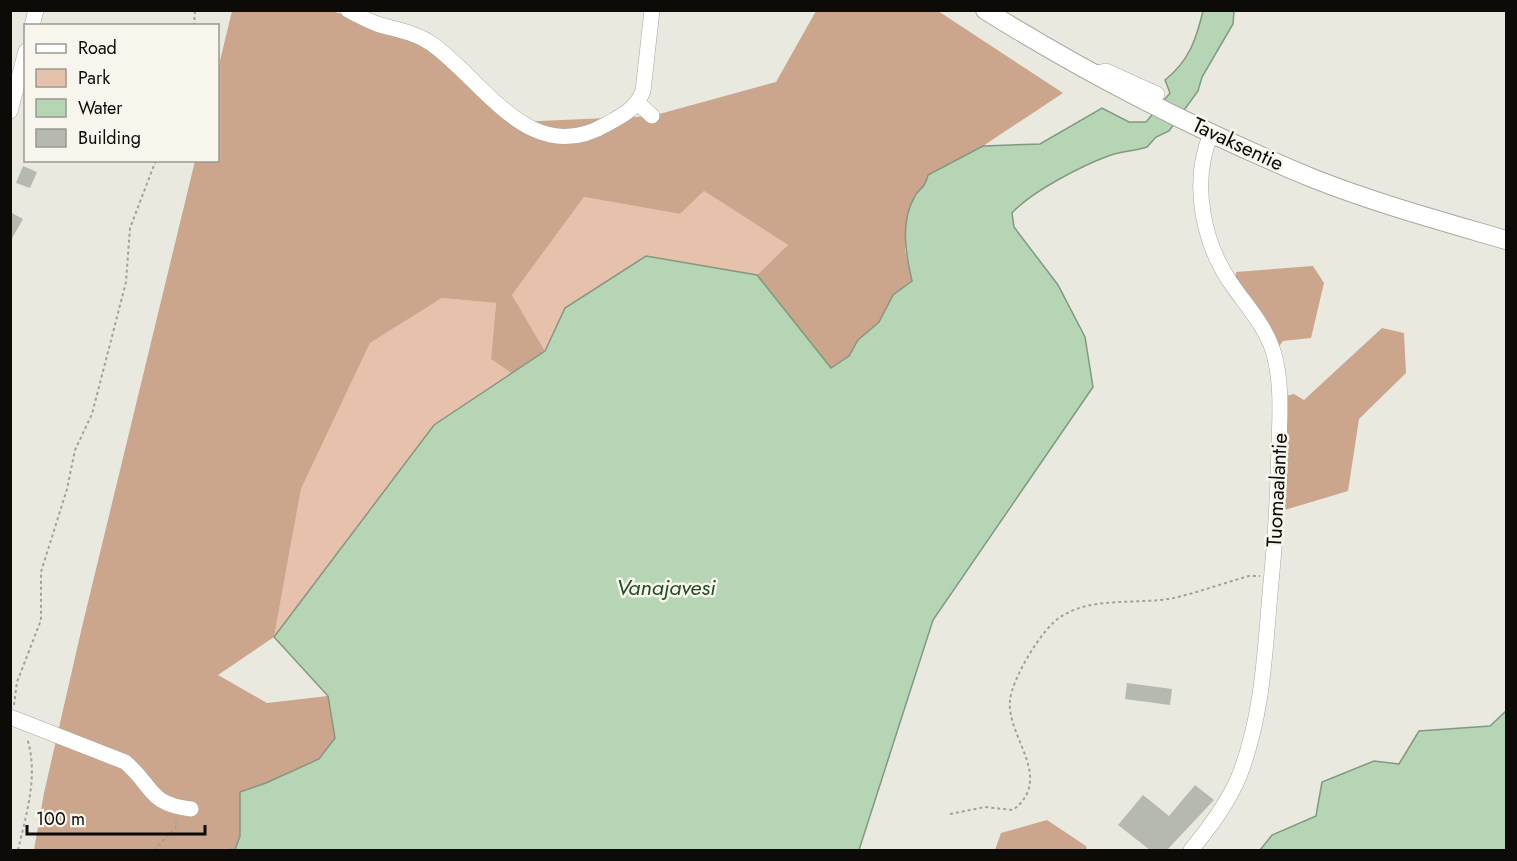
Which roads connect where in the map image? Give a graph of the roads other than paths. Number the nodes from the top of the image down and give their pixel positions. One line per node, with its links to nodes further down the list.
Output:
1 (348, 10): 5 (street)
2 (652, 10): 5 (street)
3 (985, 10): 8 (main road, Tavaksentie)
4 (24, 58): 6 (street)
5 (638, 103): 7 (street)
6 (10, 111)
7 (652, 116)
8 (1211, 134): 9 (main road, Tavaksentie); 12 (street, Tuomaalantie)
9 (1506, 240)
10 (15, 719): 11 (street)
11 (184, 808)
12 (1191, 850)

